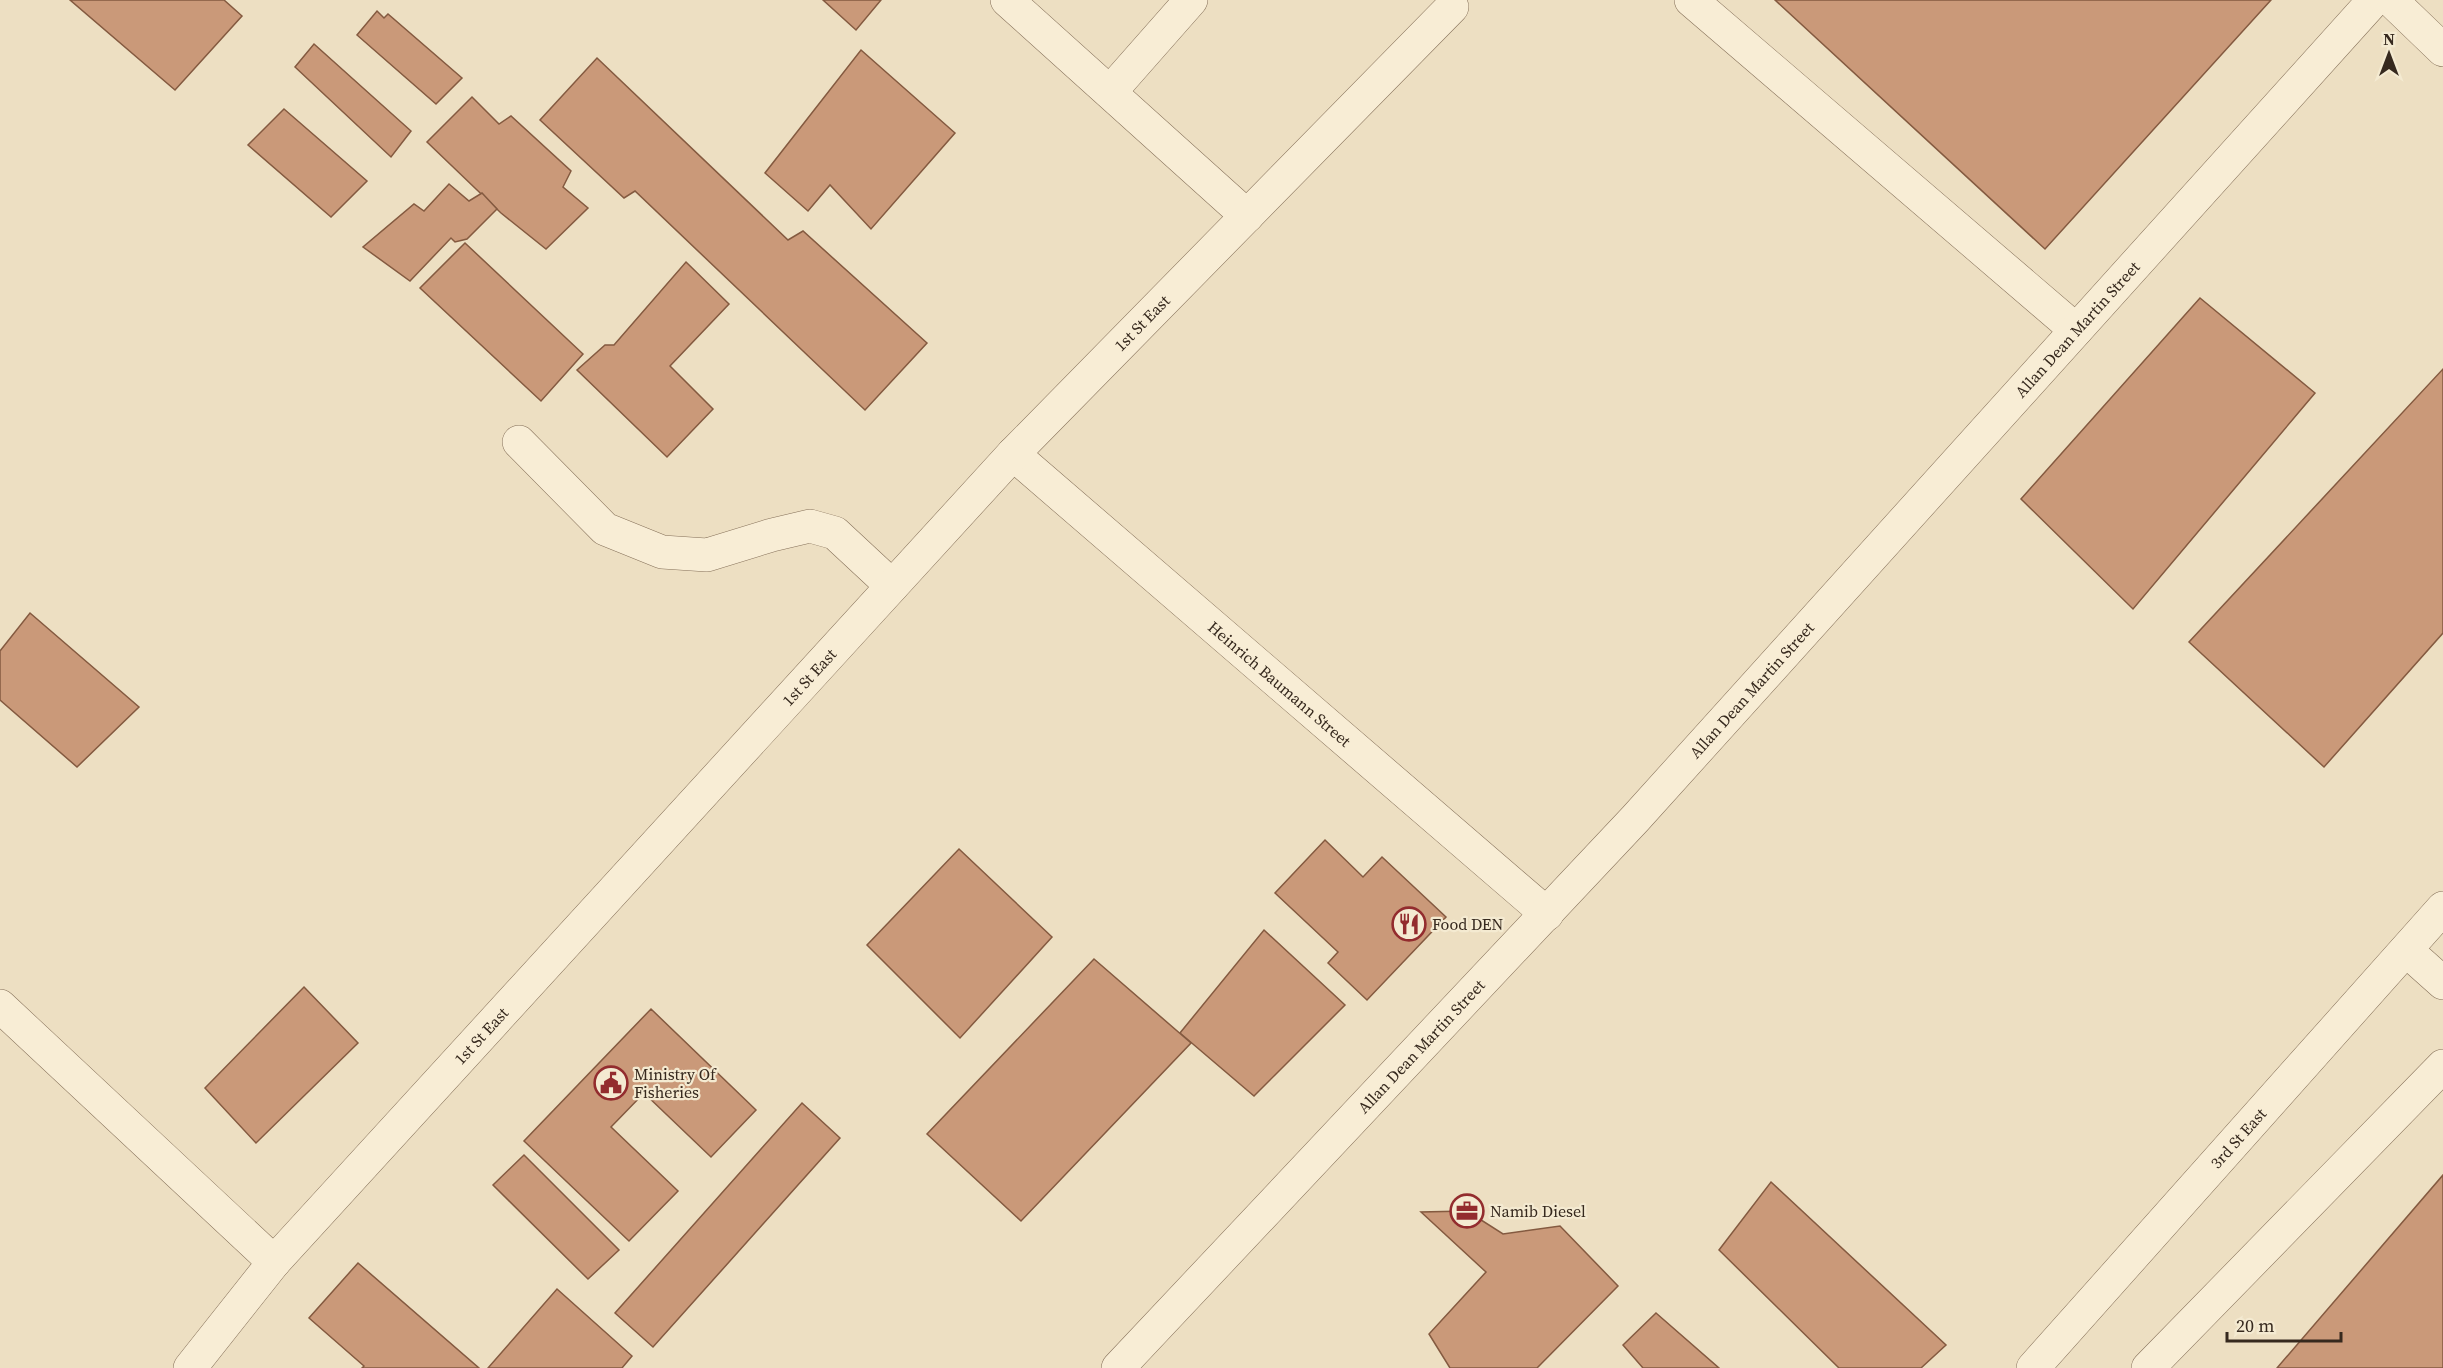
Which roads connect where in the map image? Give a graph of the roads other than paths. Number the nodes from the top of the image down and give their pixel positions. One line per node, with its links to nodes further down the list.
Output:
1 (1007, 0): 8 (street)
2 (1191, 0): 8 (street)
3 (1691, 0): 10 (street)
4 (2374, 0): 10 (street, Allan Dean Martin Street)
5 (2391, 0): 7 (street)
6 (1452, 7): 9 (street, 1st St East)
7 (2443, 50)
8 (1110, 92): 9 (street)
9 (1247, 216): 12 (street, 1st St East)
10 (2076, 330): 15 (street, Allan Dean Martin Street)
11 (519, 442): 13 (street)
12 (1013, 454): 13 (street, 1st St East); 15 (street, Heinrich Baumann Street)
13 (892, 586): 20 (street, 1st St East)
14 (2443, 908): 16 (street, 3rd St East)
15 (1547, 914): 22 (street, Allan Dean Martin Street)
16 (2406, 950): 17 (street); 23 (street, 3rd St East)
17 (2443, 983)
18 (0, 1006): 20 (street)
19 (2443, 1066): 24 (street)
20 (274, 1262): 21 (street, 1st St East)
21 (190, 1368)
22 (1118, 1368)
23 (2033, 1368)
24 (2148, 1368)

